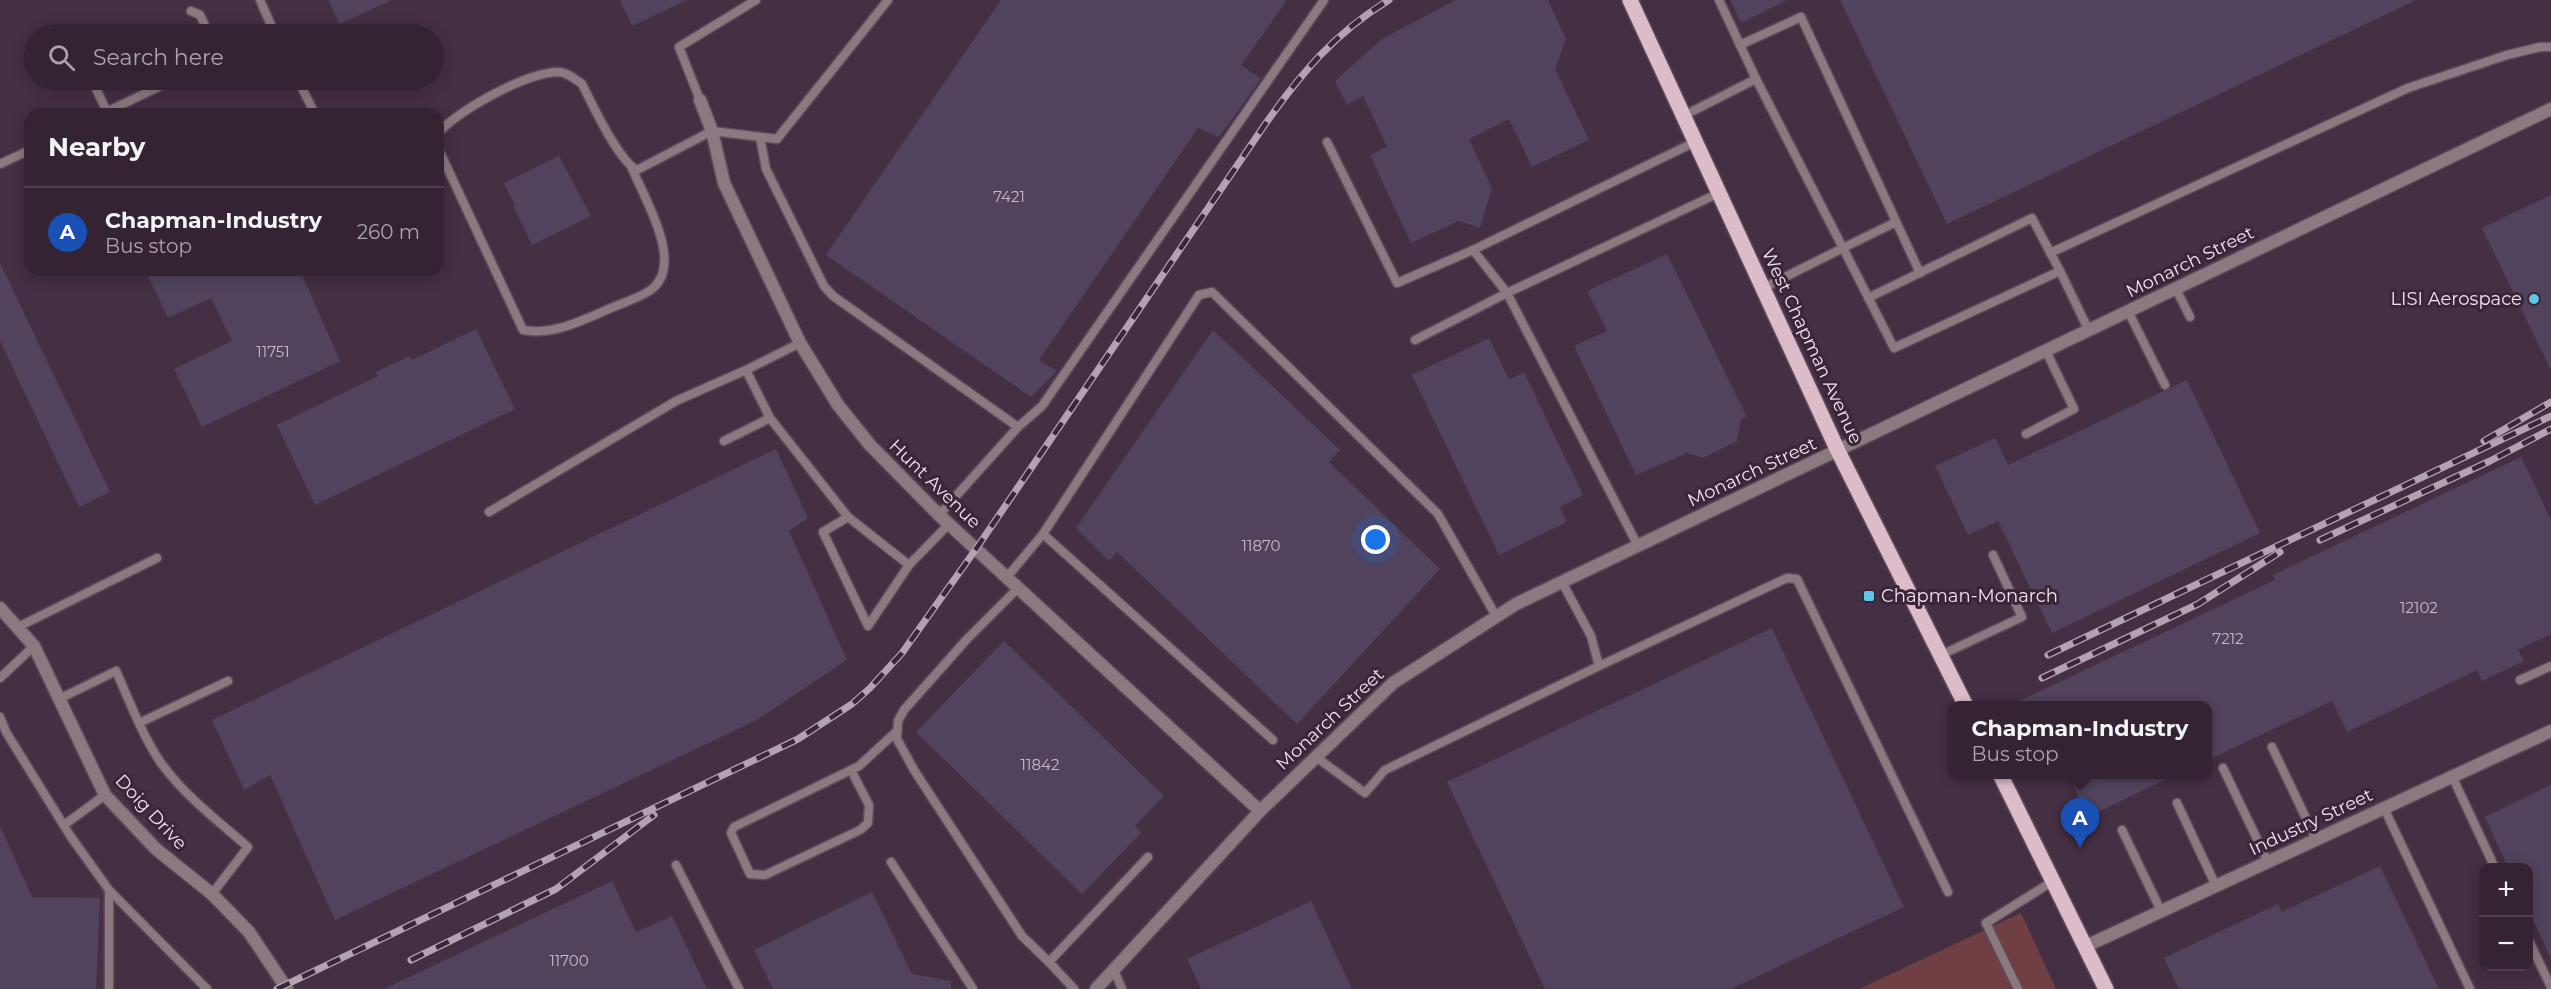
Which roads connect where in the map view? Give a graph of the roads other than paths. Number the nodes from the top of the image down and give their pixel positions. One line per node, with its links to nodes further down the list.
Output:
1 (260, 0): 9 (lane)
2 (756, 0): 16 (lane)
3 (888, 0): 24 (lane)
4 (1324, 0): 51 (lane)
5 (1630, 0): 21 (main road, West Chapman Avenue)
6 (1719, 0): 10 (lane)
7 (191, 11): 8 (lane)
8 (204, 24)
9 (269, 24)
10 (1740, 45): 12 (lane); 32 (lane)
11 (2551, 47): 35 (lane)
12 (1756, 79): 21 (lane); 33 (lane)
13 (96, 90): 17 (lane)
14 (153, 90): 18 (lane)
15 (303, 90): 19 (lane)
16 (700, 100): 23 (street, Hunt Avenue)
17 (104, 108)
18 (116, 108)
19 (312, 108)
20 (2551, 109): 39 (street, Monarch Street)
21 (1683, 116): 26 (main road, West Chapman Avenue)
22 (444, 128): 30 (lane)
23 (712, 131): 24 (lane); 30 (lane); 46 (street, Hunt Avenue)
24 (760, 137): 51 (lane)
25 (1327, 142): 34 (lane)
26 (1695, 142): 31 (main road, West Chapman Avenue); 34 (lane)
27 (24, 153): 29 (lane)
28 (444, 161): 30 (lane)
29 (0, 164)
30 (631, 166)
31 (1719, 193): 38 (main road, West Chapman Avenue); 40 (lane)
32 (1896, 222): 33 (lane); 37 (lane)
33 (1843, 248): 38 (lane); 41 (lane)
34 (1473, 250): 40 (lane)
35 (2050, 253): 36 (lane); 37 (lane)
36 (2060, 271): 41 (lane); 44 (lane)
37 (1920, 273): 41 (lane)
38 (1763, 288): 54 (main road, West Chapman Avenue)
39 (2176, 289): 42 (street, Monarch Street); 43 (lane)
40 (1507, 293): 45 (lane); 60 (lane)
41 (1868, 298)
42 (2128, 312): 44 (street, Monarch Street); 49 (lane)
43 (2190, 317)
44 (2089, 331): 47 (street, Monarch Street)
45 (1414, 339)
46 (800, 343): 48 (lane); 56 (street, Hunt Avenue)
47 (2046, 351): 52 (lane); 54 (street, Monarch Street)
48 (746, 370): 50 (lane); 55 (lane)
49 (2164, 385)
50 (770, 418): 53 (lane); 57 (lane)
51 (1018, 427): 56 (lane)
52 (2026, 434)
53 (724, 441)
54 (1839, 451): 60 (street, Monarch Street); 71 (main road, West Chapman Avenue)
55 (489, 512)
56 (939, 515): 58 (street, Hunt Avenue)
57 (848, 517): 63 (lane); 63 (lane)
58 (949, 524): 63 (lane); 64 (street, Hunt Avenue)
59 (1042, 534): 64 (lane); 68 (lane); 83 (lane)
60 (1638, 546): 65 (street, Monarch Street)
61 (1993, 555): 71 (lane)
62 (157, 558): 69 (lane)
63 (909, 565)
64 (1007, 577): 66 (street, Hunt Avenue)
65 (1562, 582): 68 (street, Monarch Street); 72 (lane)
66 (1018, 588): 81 (lane); 93 (street, Hunt Avenue)
67 (0, 608): 69 (street, Doig Drive)
68 (1496, 616): 85 (street, Monarch Street)
69 (18, 627): 70 (street, Doig Drive)
70 (34, 646): 74 (lane); 77 (street, Doig Drive)
71 (1941, 655): 78 (main road, West Chapman Avenue)
72 (1599, 666): 85 (lane); 105 (lane)
73 (2551, 666): 75 (lane)
74 (0, 678)
75 (2520, 680)
76 (228, 681): 80 (lane)
77 (59, 699): 80 (lane); 90 (street, Doig Drive)
78 (1964, 701)
79 (0, 717): 94 (lane)
80 (139, 723): 106 (lane)
81 (897, 731): 87 (lane); 110 (lane)
82 (2551, 731): 88 (street, Industry Street)
83 (1273, 741)
84 (2272, 747): 96 (lane)
85 (1316, 757): 93 (street, Monarch Street)
86 (2223, 768): 99 (lane)
87 (851, 770): 87 (lane)
88 (2452, 776): 92 (street, Industry Street); 100 (lane)
89 (2003, 779): 102 (main road)
90 (105, 795): 94 (lane); 106 (street, Doig Drive)
91 (2177, 802): 103 (lane)
92 (2384, 808): 96 (street, Industry Street); 123 (lane)
93 (1260, 811): 111 (street, Monarch Street)
94 (64, 825): 104 (lane)
95 (2122, 830): 107 (lane)
96 (2316, 839): 99 (street, Industry Street)
97 (1148, 857): 110 (lane)
98 (891, 862): 117 (lane)
99 (2268, 862): 103 (street, Industry Street)
100 (2493, 863)
101 (676, 865): 116 (lane)
102 (2054, 881): 108 (main road); 121 (lane)
103 (2216, 886): 107 (street, Industry Street)
104 (109, 890): 113 (lane); 114 (lane)
105 (1948, 892)
106 (212, 894): 115 (street, Doig Drive)
107 (2161, 911): 108 (street, Industry Street)
108 (2086, 946): 122 (main road)
109 (2533, 948): 112 (lane)
110 (1049, 962): 118 (lane)
111 (1114, 970): 119 (street, Monarch Street); 120 (lane)
112 (2551, 987)
113 (109, 989)
114 (207, 989)
115 (287, 989)
116 (739, 989)
117 (973, 989)
118 (1074, 989)
119 (1096, 989)
120 (1122, 989)
121 (2018, 989)
122 (2106, 989)
123 (2470, 989)

